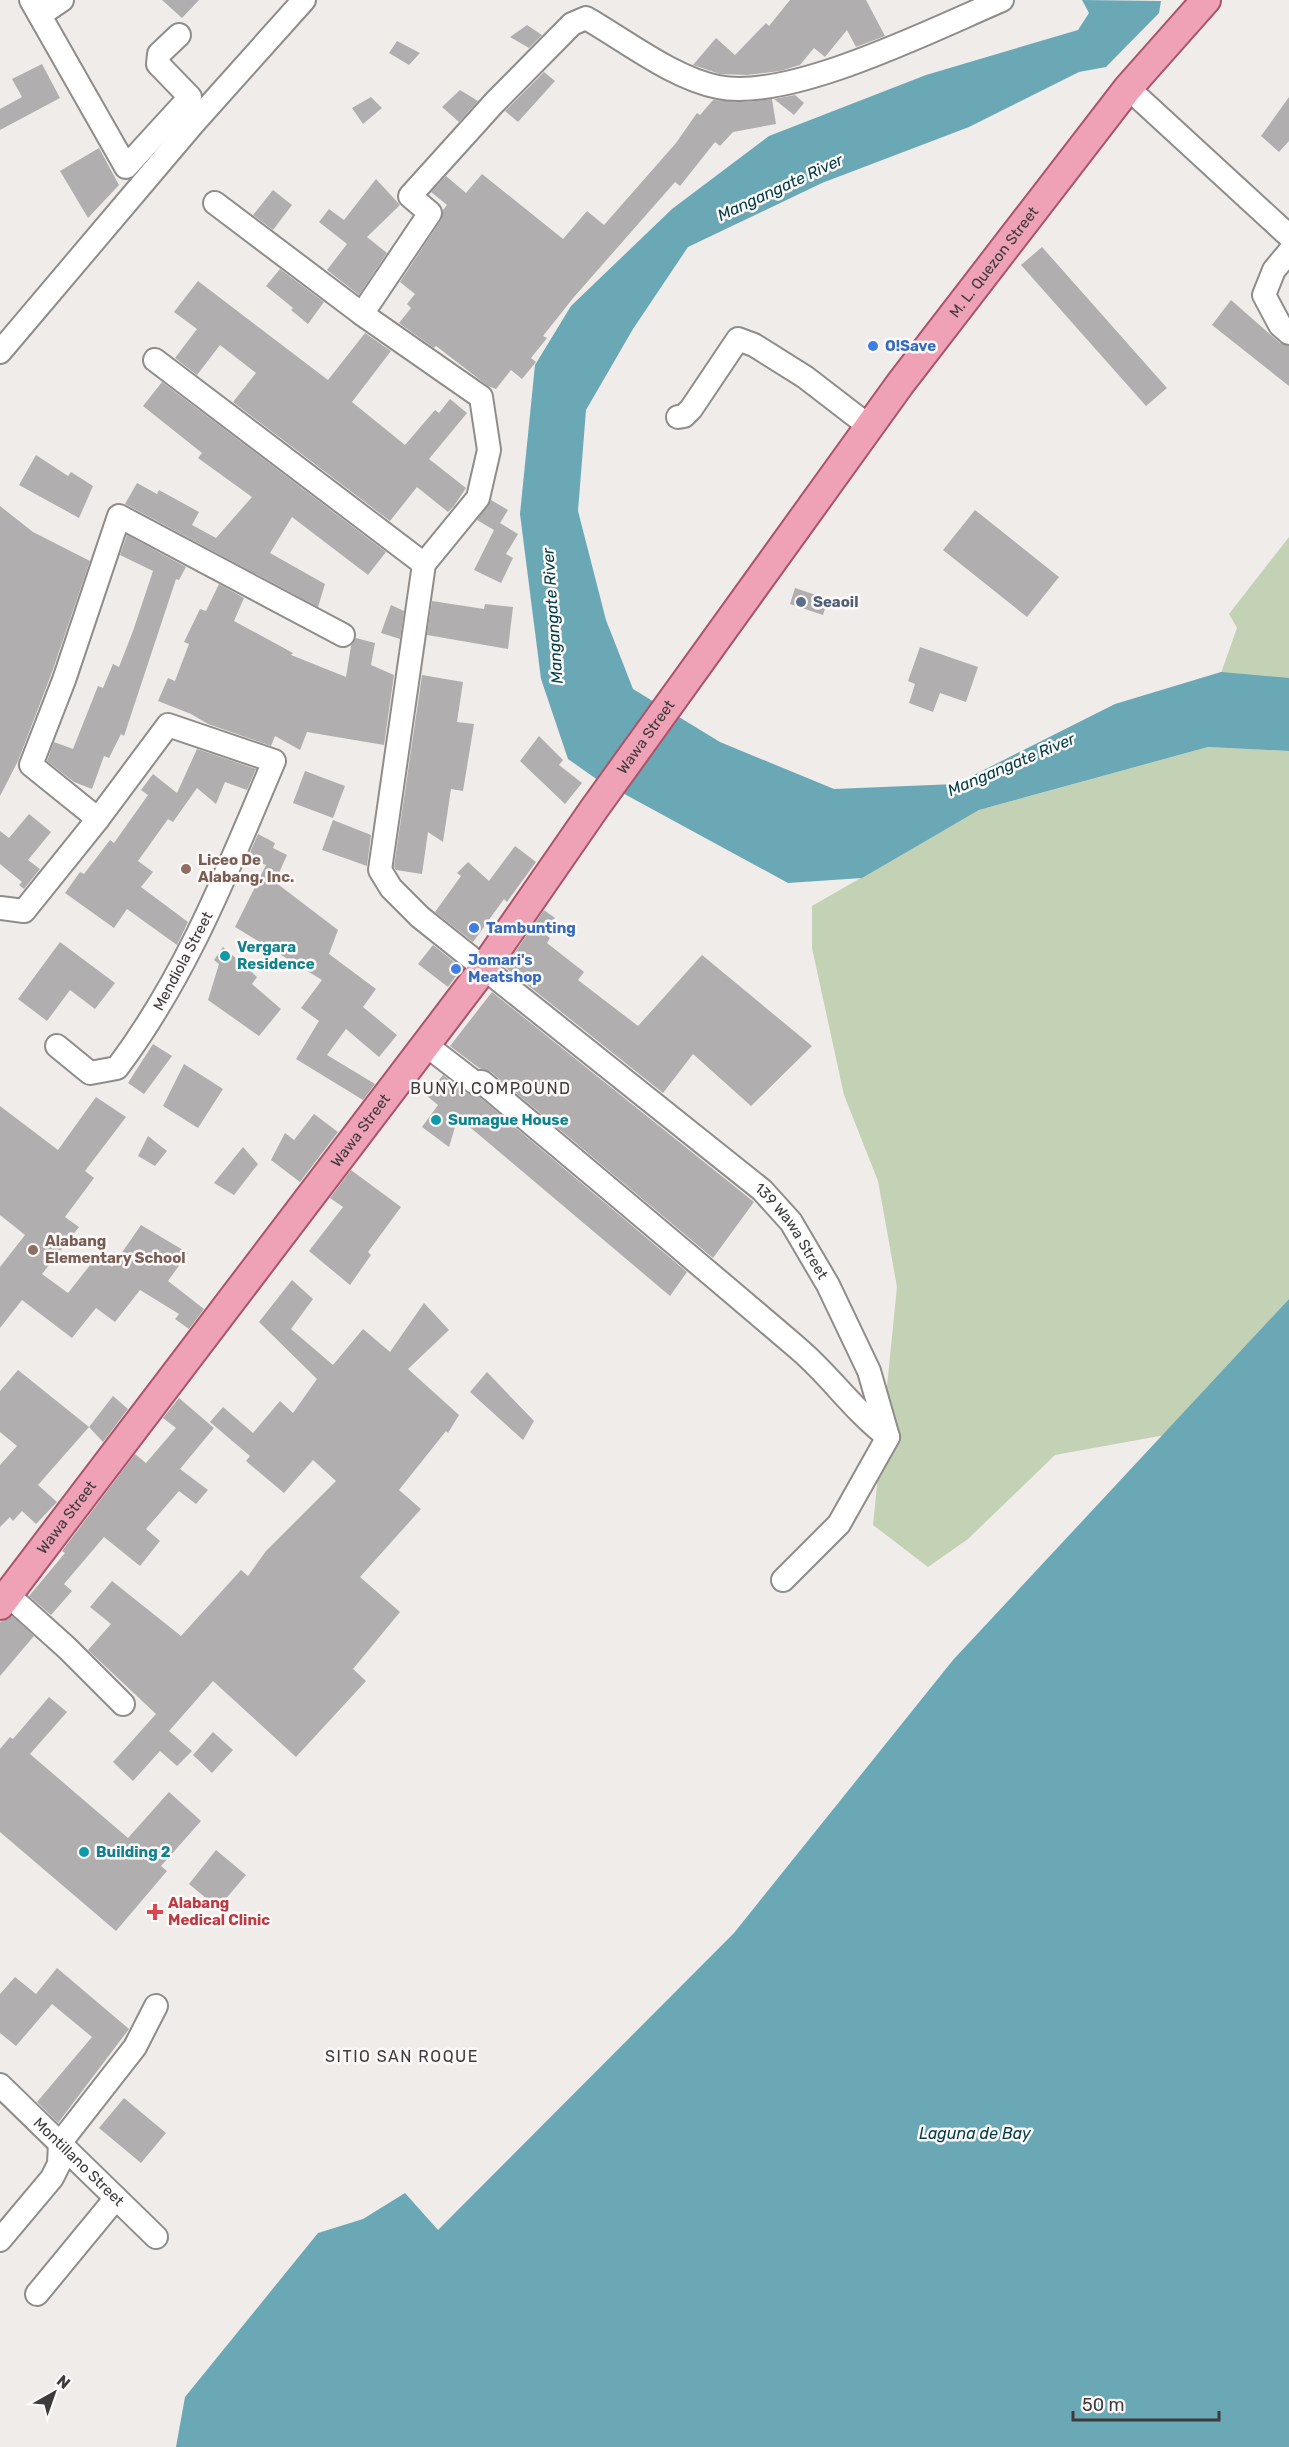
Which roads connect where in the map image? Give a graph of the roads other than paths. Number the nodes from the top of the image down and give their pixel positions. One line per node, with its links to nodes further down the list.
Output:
1 (62, 0): 5 (street)
2 (304, 0): 13 (street)
3 (1002, 0): 11 (street)
4 (1206, 0): 7 (main road, M. L. Quezon Street)
5 (35, 8): 6 (street)
6 (179, 35)
7 (1128, 88): 9 (street); 16 (main road, M. L. Quezon Street)
8 (215, 203): 11 (street)
9 (1289, 236)
10 (1289, 252): 12 (street)
11 (362, 314): 17 (street)
12 (1289, 333)
13 (0, 352)
14 (155, 360): 17 (street)
15 (678, 417): 16 (street)
16 (870, 427): 18 (main road, M. L. Quezon Street)
17 (424, 564): 22 (street, 139 Wawa Street)
18 (731, 621): 22 (main road, Wawa Street)
19 (343, 635): 20 (street)
20 (98, 819): 21 (street, Mendiola Street); 24 (street, Mendiola Street)
21 (0, 908)
22 (484, 968): 23 (main road, Wawa Street); 25 (street, 139 Wawa Street)
23 (426, 1045): 25 (street); 27 (main road, Wawa Street)
24 (57, 1046)
25 (888, 1437): 26 (street)
26 (783, 1580)
27 (4, 1600): 28 (street)
28 (123, 1704)
29 (156, 2006): 31 (street)
30 (0, 2085): 31 (street, Montillano Street)
31 (60, 2142): 32 (street, Montillano Street); 34 (street)
32 (116, 2198): 33 (street, Montillano Street); 35 (street)
33 (156, 2237)
34 (0, 2240)
35 (37, 2294)

